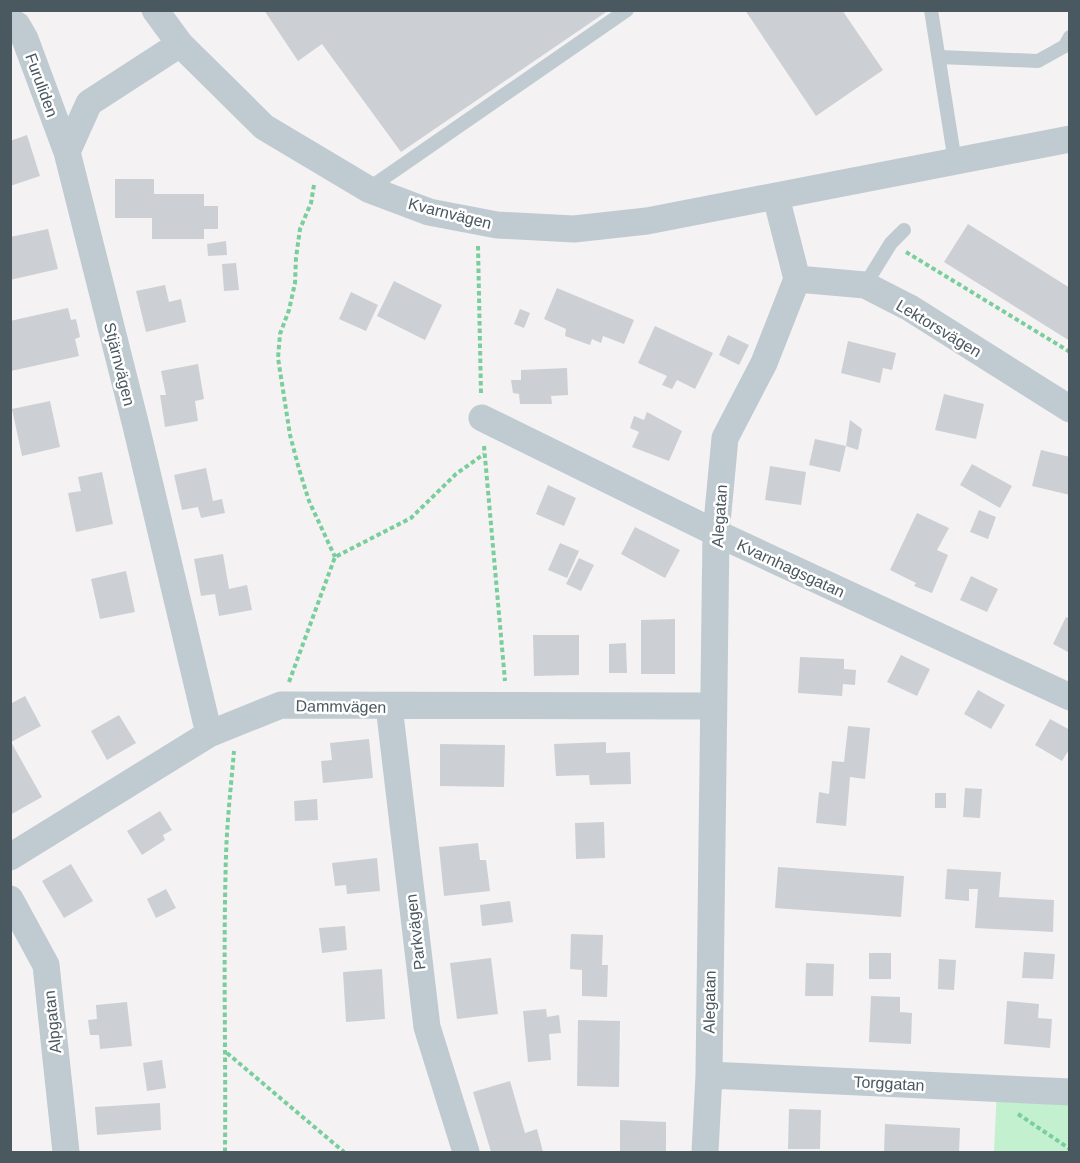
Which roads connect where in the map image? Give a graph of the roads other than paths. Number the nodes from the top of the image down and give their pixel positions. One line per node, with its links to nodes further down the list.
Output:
1 (155, 10): 6 (street, Kvarnvägen)
2 (627, 10): 11 (lane)
3 (931, 10): 7 (lane)
4 (10, 22): 9 (street, Furuliden)
5 (1070, 37): 7 (lane)
6 (180, 44): 9 (street); 11 (street, Kvarnvägen)
7 (939, 57): 10 (lane)
8 (1070, 139): 10 (street)
9 (67, 152): 22 (street, Stjärnvägen)
10 (955, 162): 12 (street)
11 (368, 189): 12 (street, Kvarnvägen)
12 (776, 197): 14 (street)
13 (904, 230): 15 (lane)
14 (797, 279): 15 (street, Lektorsvägen); 18 (street, Alegatan)
15 (865, 285): 16 (street, Lektorsvägen)
16 (1070, 409)
17 (482, 418): 18 (street, Kvarnhagsgatan)
18 (716, 533): 19 (street, Kvarnhagsgatan); 21 (street, Alegatan)
19 (1070, 697)
20 (389, 706): 21 (street, Dammvägen); 22 (street, Dammvägen); 28 (street, Parkvägen)
21 (712, 706): 25 (street, Alegatan)
22 (209, 734): 23 (street, Dammvägen)
23 (10, 857)
24 (10, 899): 27 (street, Alpgatan)
25 (709, 1075): 26 (street, Torggatan); 29 (street, Alegatan)
26 (1070, 1092)
27 (66, 1152)
28 (466, 1152)
29 (705, 1152)

